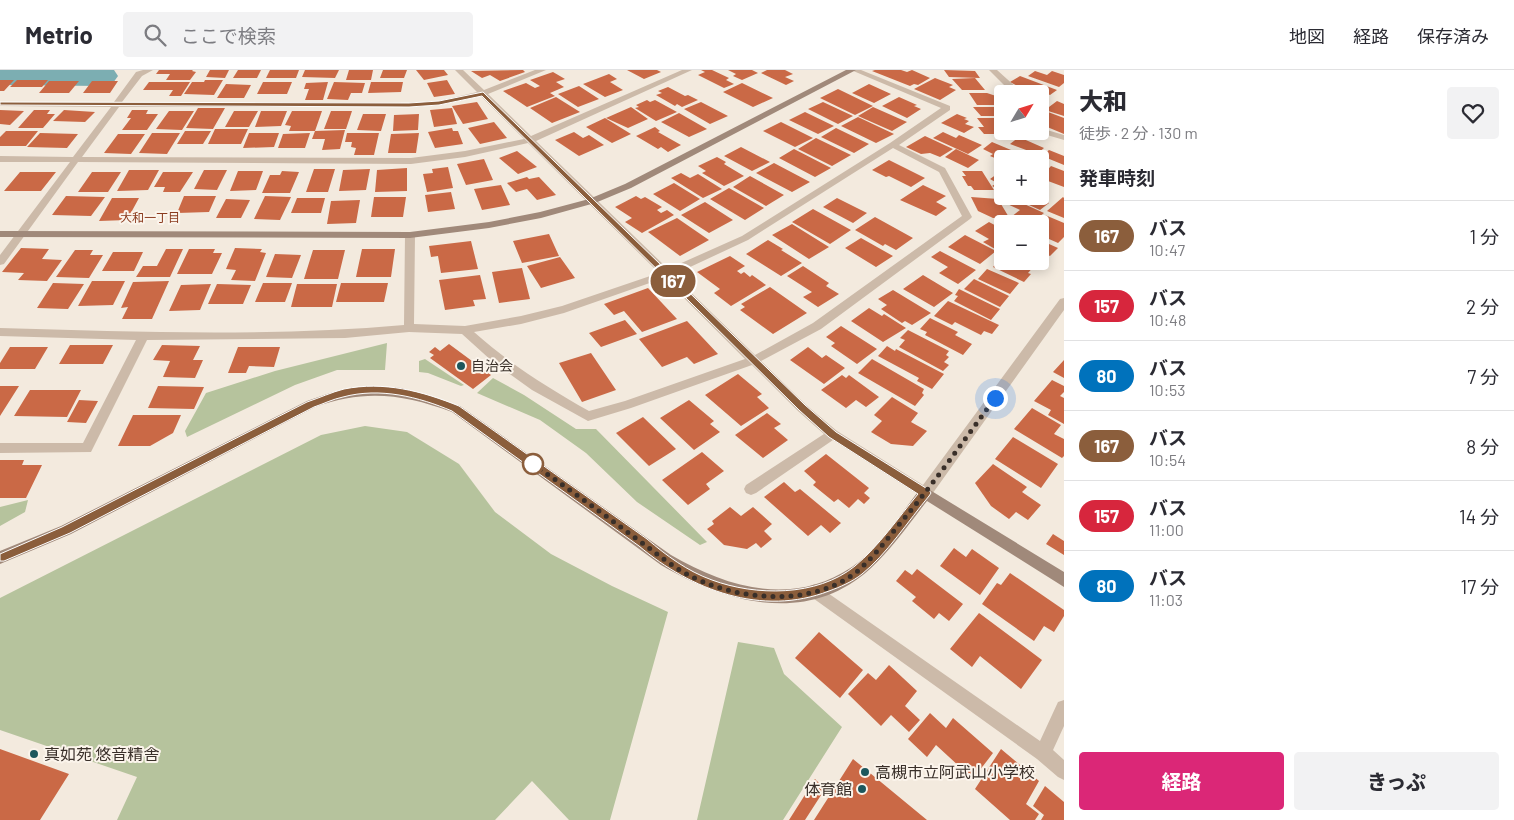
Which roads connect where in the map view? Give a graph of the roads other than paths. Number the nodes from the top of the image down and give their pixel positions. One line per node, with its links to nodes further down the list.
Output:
1 (149, 70): 10 (street)
2 (459, 70): 8 (street)
3 (542, 70): 8 (street)
4 (688, 70): 13 (street)
5 (853, 70): 14 (street); 17 (street)
6 (993, 70): 7 (street)
7 (1009, 85)
8 (483, 94): 10 (street); 13 (street)
9 (0, 104): 10 (street)
10 (116, 105): 16 (street)
11 (1049, 133): 12 (street)
12 (1064, 138)
13 (530, 140): 16 (street); 17 (street)
14 (893, 145): 22 (street); 28 (street)
15 (0, 159): 16 (street)
16 (76, 159): 19 (street)
17 (592, 201): 20 (street); 22 (street)
18 (0, 234): 19 (street)
19 (21, 234): 20 (street); 21 (street)
20 (410, 235): 24 (street)
21 (0, 262)
22 (666, 274): 25 (street); 28 (street)
23 (1064, 302): 32 (street)
24 (409, 328): 25 (street); 27 (street)
25 (465, 330): 28 (street)
26 (0, 332): 27 (street)
27 (143, 336): 30 (street)
28 (754, 360): 29 (street)
29 (833, 434): 31 (street); 32 (street)
30 (0, 448)
31 (751, 489)
32 (925, 493): 34 (street); 35 (street)
33 (0, 558): 35 (street)
34 (1064, 580)
35 (815, 591): 37 (street)
36 (1064, 708): 37 (street)
37 (1043, 753): 38 (street)
38 (1064, 771)

